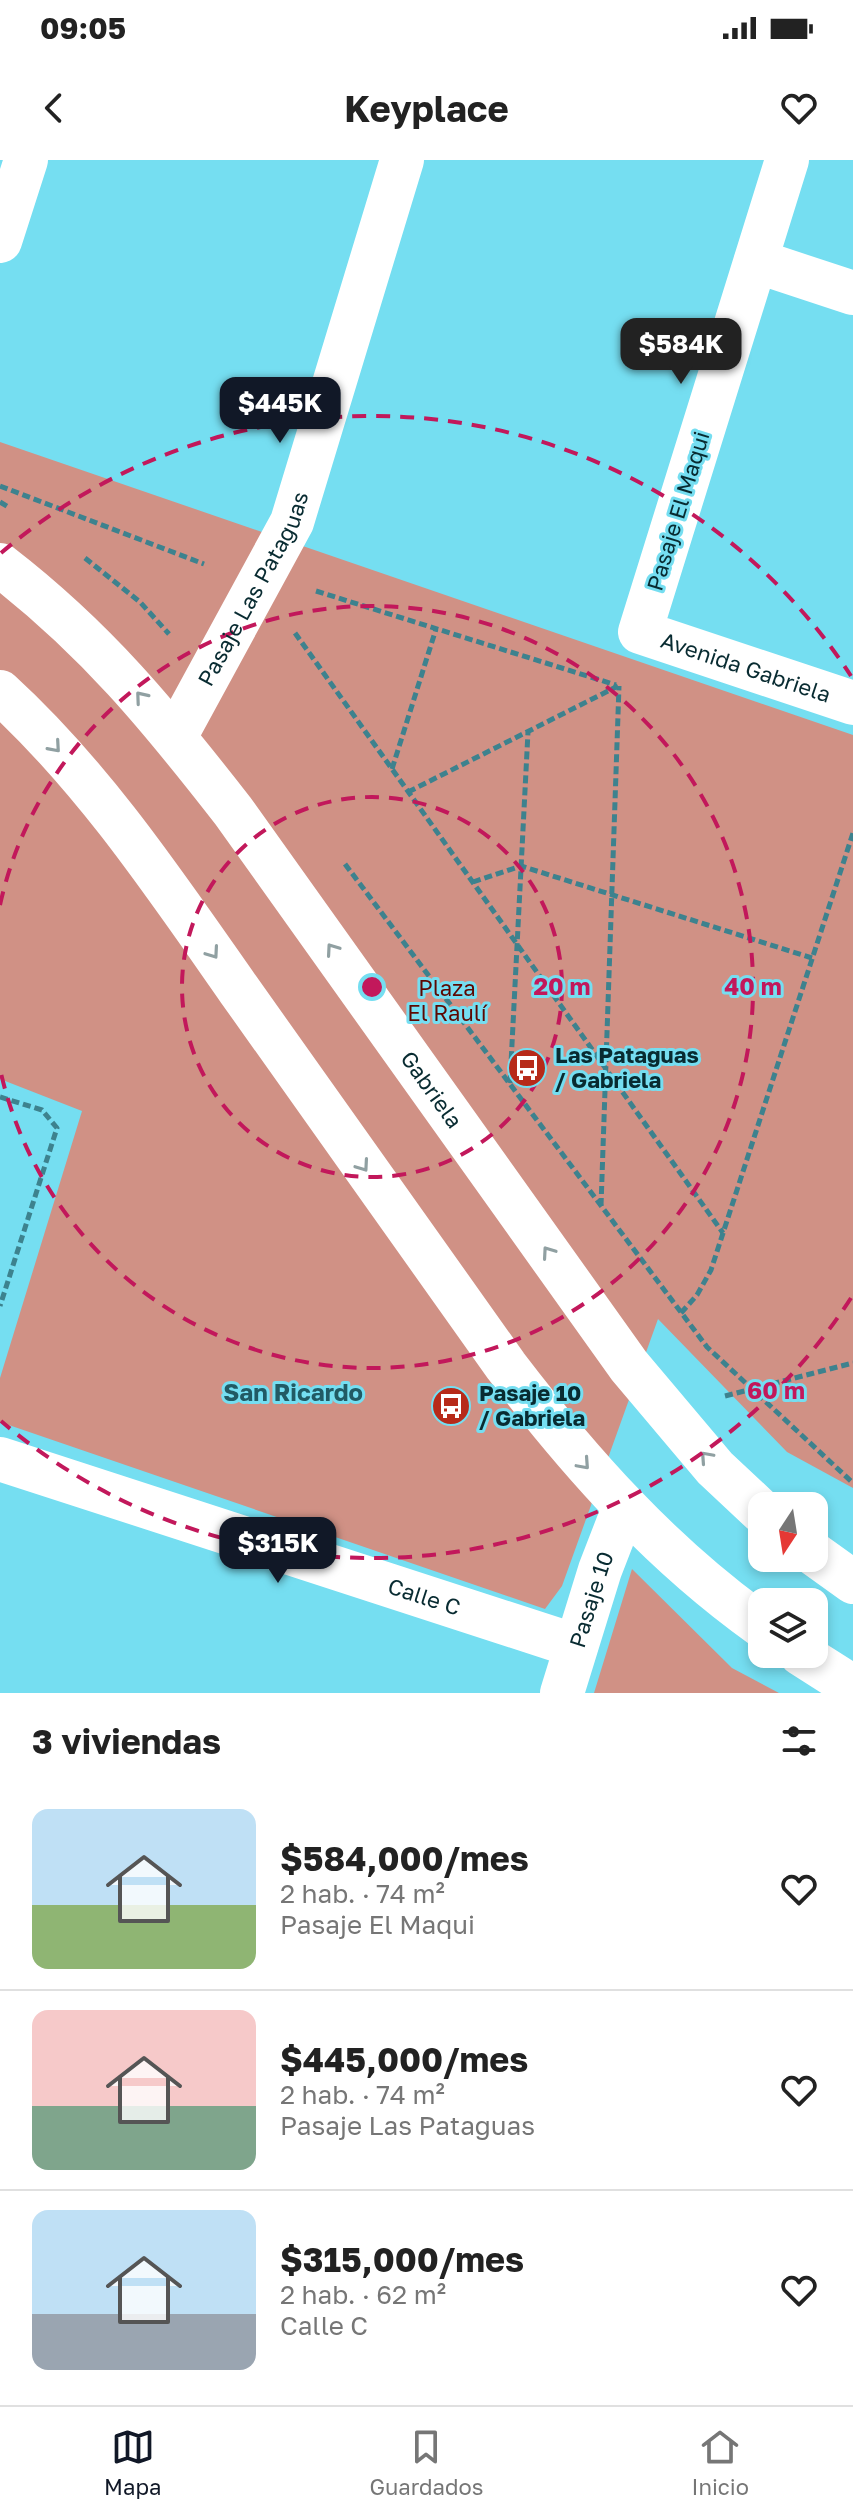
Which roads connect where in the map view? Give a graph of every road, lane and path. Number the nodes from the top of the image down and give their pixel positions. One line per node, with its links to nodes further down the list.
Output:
1 (26, 160): 4 (street)
2 (402, 160): 12 (street, Pasaje Las Pataguas)
3 (787, 160): 5 (street, Pasaje El Maqui)
4 (0, 241)
5 (756, 261): 6 (street); 14 (street, Pasaje El Maqui)
6 (853, 293)
7 (0, 486): 12 (path)
8 (0, 502): 9 (path)
9 (23, 516)
10 (81, 555): 15 (path)
11 (0, 565): 21 (street, Gabriela, one-way to 11)
12 (257, 585): 13 (path); 15 (street, Pasaje Las Pataguas); 22 (path)
13 (436, 629): 16 (path); 22 (path)
14 (640, 632): 16 (path); 19 (street, Avenida Gabriela)
15 (208, 677): 21 (street, Pasaje Las Pataguas)
16 (619, 686): 17 (path); 20 (path); 28 (path)
17 (633, 691)
18 (0, 692): 44 (street, one-way to 44)
19 (853, 703)
20 (528, 732): 23 (path); 26 (path)
21 (175, 737): 40 (street, Gabriela, one-way to 21)
22 (392, 770): 23 (path)
23 (408, 792): 27 (path)
24 (853, 833): 30 (path)
25 (340, 858): 32 (path)
26 (521, 866): 27 (path); 28 (path); 29 (path)
27 (473, 882): 29 (path)
28 (611, 895): 30 (path); 31 (path)
29 (517, 943): 31 (path); 32 (path)
30 (812, 958): 35 (path)
31 (606, 1068): 34 (path); 35 (path)
32 (510, 1084): 34 (path)
33 (0, 1097): 36 (path)
34 (601, 1207): 37 (path)
35 (723, 1233): 37 (path)
36 (0, 1306)
37 (681, 1313): 39 (path)
38 (853, 1363): 39 (path)
39 (750, 1388): 40 (path); 42 (path)
40 (666, 1413): 43 (street, Gabriela, one-way to 40)
41 (0, 1459): 48 (street, Calle C)
42 (853, 1483)
43 (748, 1499)
44 (624, 1508): 47 (street); 48 (street, Pasaje 10)
45 (828, 1564): 46 (street)
46 (853, 1582)
47 (748, 1615)
48 (576, 1646): 51 (street, Pasaje 10)
49 (823, 1668): 50 (street)
50 (853, 1687)
51 (562, 1693)

